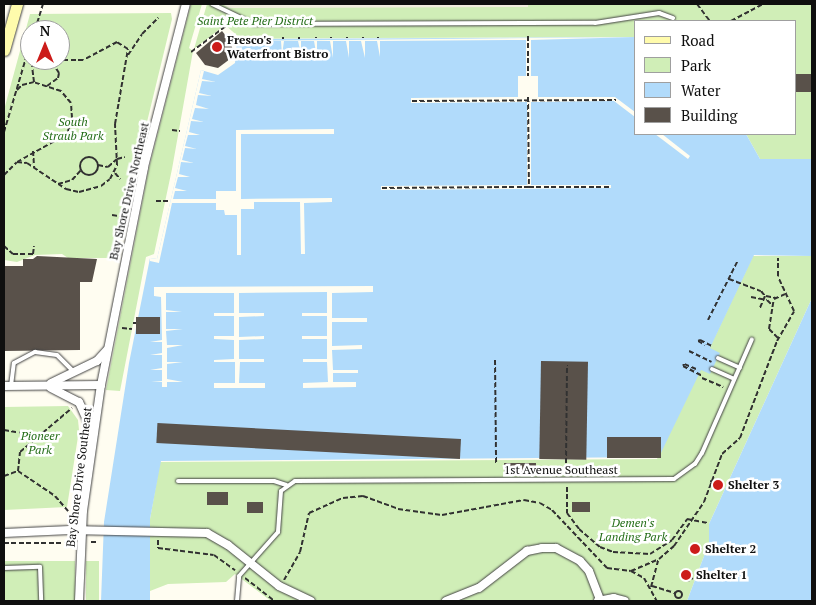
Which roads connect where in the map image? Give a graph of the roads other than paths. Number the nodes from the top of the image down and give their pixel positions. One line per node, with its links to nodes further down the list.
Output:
1 (17, 4): 5 (street)
2 (186, 4): 7 (street, Bay Shore Drive Northeast)
3 (212, 4): 4 (lane)
4 (673, 18)
5 (4, 50)
6 (752, 339): 9 (lane, 1st Avenue Southeast)
7 (108, 348): 11 (street); 15 (street, Bay Shore Drive Northeast)
8 (718, 358): 9 (lane)
9 (740, 368): 12 (lane, 1st Avenue Southeast)
10 (712, 369): 12 (lane)
11 (76, 374): 13 (lane); 14 (street)
12 (734, 379): 18 (lane, 1st Avenue Southeast)
13 (7, 386): 14 (street)
14 (45, 386): 15 (street); 16 (street)
15 (101, 386): 16 (street, Bay Shore Drive Southeast)
16 (94, 438): 19 (street, Bay Shore Drive Southeast)
17 (178, 481): 18 (lane, 1st Avenue Southeast)
18 (286, 485): 21 (lane)
19 (82, 531): 20 (street); 21 (street); 24 (street, Bay Shore Drive Southeast)
20 (4, 533)
21 (250, 563): 25 (lane); 26 (street)
22 (4, 568): 23 (lane)
23 (41, 601)
24 (79, 601)
25 (237, 601)
26 (311, 601)
27 (446, 601): 28 (street)
28 (599, 601): 29 (street)
29 (626, 601)

